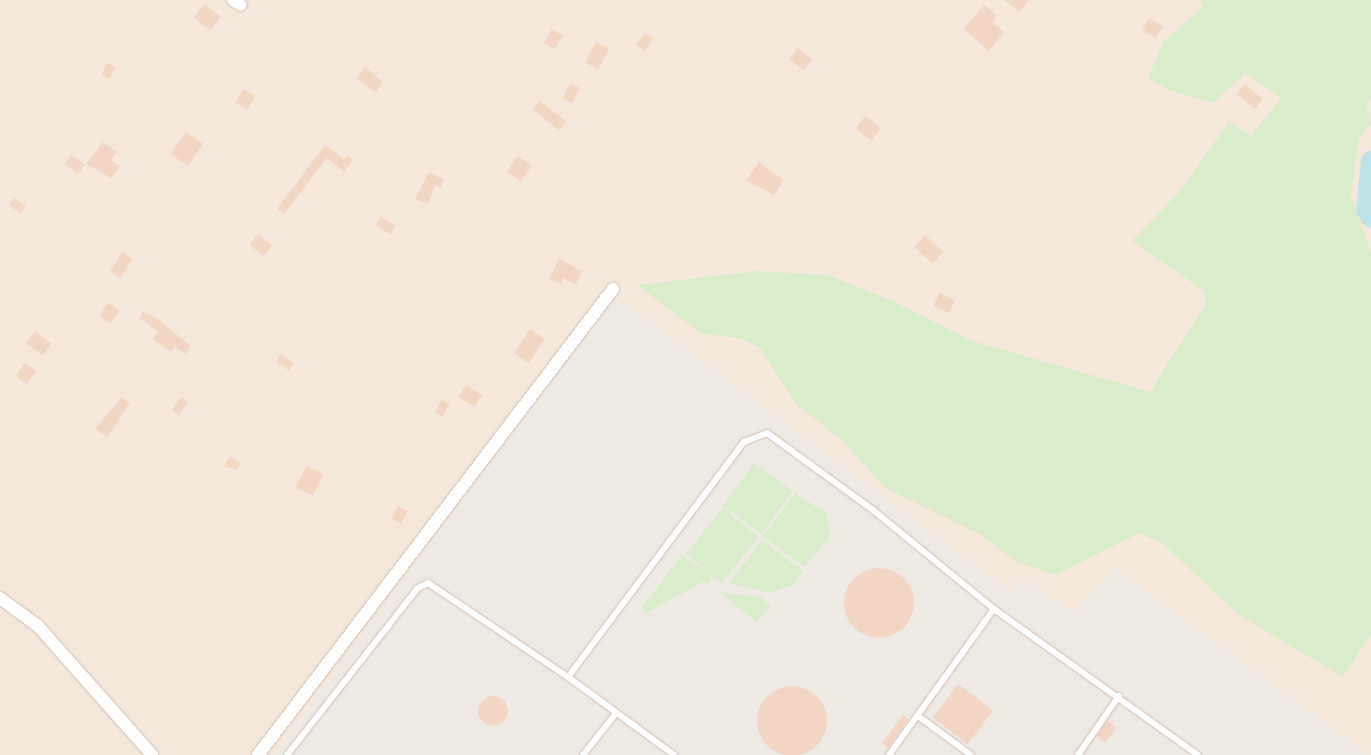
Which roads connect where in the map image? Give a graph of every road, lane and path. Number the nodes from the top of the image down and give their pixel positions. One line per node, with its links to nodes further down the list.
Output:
1 (613, 289): 9 (street)
2 (0, 598): 8 (street)
3 (994, 608): 4 (lane); 5 (lane); 7 (lane)
4 (568, 676): 6 (lane); 10 (lane)
5 (1119, 696): 15 (lane); 16 (lane)
6 (616, 713): 11 (lane); 12 (lane)
7 (918, 716): 13 (lane); 14 (lane)
8 (152, 755)
9 (258, 755)
10 (287, 755)
11 (583, 755)
12 (674, 755)
13 (889, 755)
14 (971, 755)
15 (1078, 755)
16 (1198, 755)

